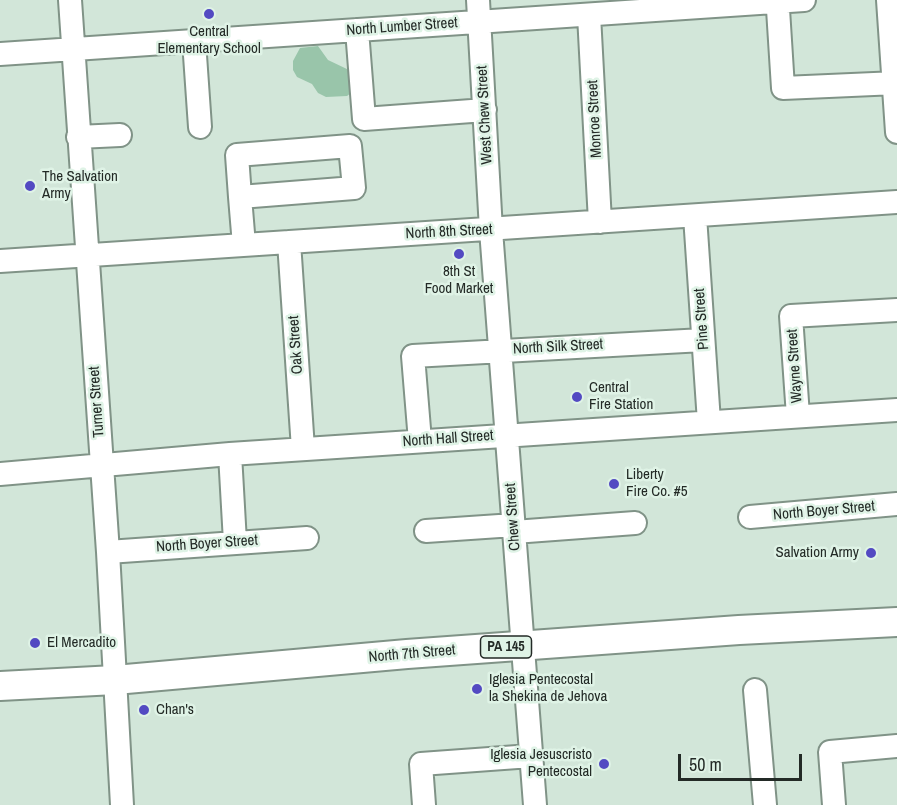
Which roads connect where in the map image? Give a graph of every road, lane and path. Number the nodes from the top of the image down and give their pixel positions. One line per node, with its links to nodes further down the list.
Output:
1 (70, 0): 10 (street, Turner Street)
2 (804, 0): 4 (street, North Lumber Street)
3 (888, 0): 12 (street)
4 (774, 1): 5 (street, North Lumber Street); 12 (street)
5 (685, 4): 6 (street, North Lumber Street)
6 (597, 9): 7 (street, North Lumber Street); 21 (street, Monroe Street)
7 (479, 11): 8 (street, North Lumber Street); 13 (street, West Chew Street)
8 (357, 30): 9 (street, North Lumber Street); 13 (street)
9 (194, 41): 10 (street, North Lumber Street); 14 (street)
10 (73, 49): 11 (street, North Lumber Street); 17 (street, Turner Street)
11 (0, 54)
12 (895, 83): 15 (street)
13 (485, 110): 22 (street, West Chew Street)
14 (200, 127)
15 (897, 132)
16 (120, 135): 17 (street)
17 (78, 137): 25 (street, Turner Street)
18 (240, 198): 18 (street); 24 (street)
19 (897, 202): 20 (street, North 8th Street)
20 (695, 216): 21 (street, North 8th Street); 28 (street, Pine Street)
21 (600, 222): 22 (street, North 8th Street)
22 (491, 230): 23 (street, North 8th Street); 29 (street, Chew Street)
23 (289, 242): 24 (street, North 8th Street); 35 (street, Oak Street)
24 (244, 245): 25 (street, North 8th Street)
25 (86, 254): 26 (street, North 8th Street); 37 (street, Turner Street)
26 (0, 261)
27 (897, 310): 31 (street, Wayne Street)
28 (703, 340): 29 (street, North Silk Street); 32 (street, Pine Street)
29 (501, 349): 33 (street, Chew Street); 34 (street, North Silk Street)
30 (897, 410): 31 (street, North Hall Street)
31 (798, 416): 32 (street, North Hall Street)
32 (709, 422): 33 (street, North Hall Street)
33 (507, 435): 34 (street, North Hall Street); 42 (street, Chew Street)
34 (420, 441): 35 (street, North Hall Street)
35 (303, 449): 36 (street, North Hall Street)
36 (230, 454): 37 (street, North Hall Street); 45 (street)
37 (102, 466): 38 (street, North Hall Street); 46 (street, Turner Street)
38 (0, 474)
39 (897, 504): 40 (street, North Boyer Street)
40 (750, 517)
41 (635, 523): 42 (street)
42 (514, 528): 43 (street); 48 (street, Chew Street)
43 (426, 531)
44 (307, 538): 45 (street, North Boyer Street)
45 (235, 542): 46 (street, North Boyer Street)
46 (108, 552): 49 (street, Turner Street)
47 (897, 622): 48 (main road, North 7th Street / PA 145)
48 (523, 646): 49 (main road, North 7th Street / PA 145); 53 (street, Chew Street)
49 (115, 680): 50 (main road, North 7th Street / PA 145); 54 (street, Turner Street)
50 (0, 686)
51 (755, 690): 57 (street)
52 (897, 746): 58 (street)
53 (531, 756): 55 (street); 56 (street, Chew Street)
54 (122, 805)
55 (424, 805)
56 (534, 805)
57 (765, 805)
58 (834, 805)

